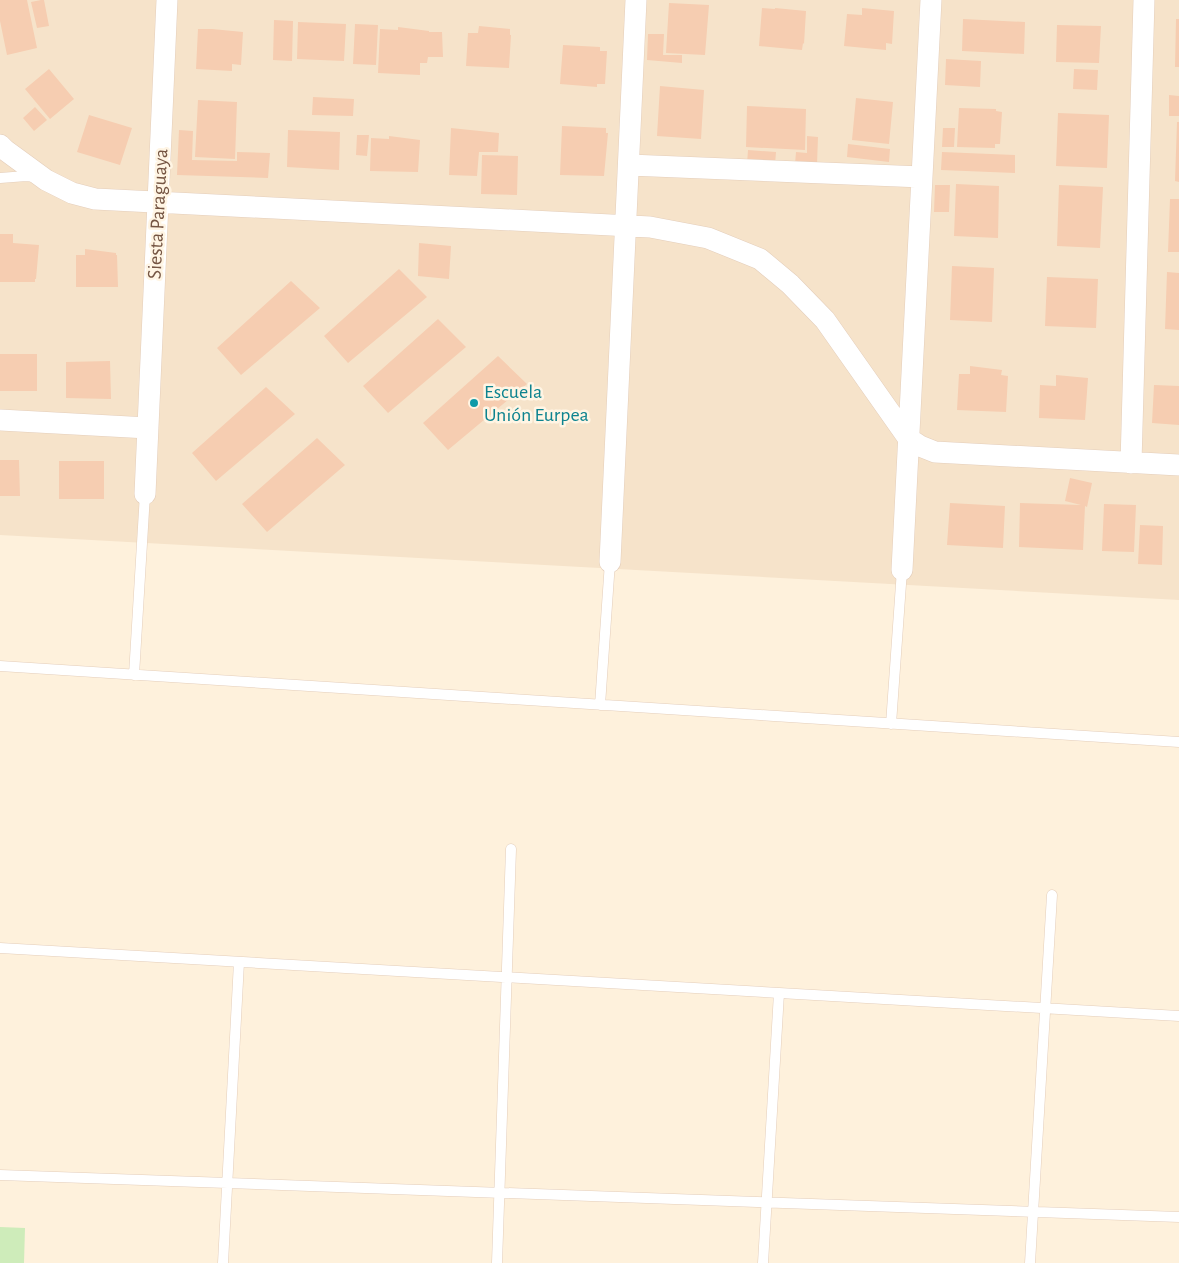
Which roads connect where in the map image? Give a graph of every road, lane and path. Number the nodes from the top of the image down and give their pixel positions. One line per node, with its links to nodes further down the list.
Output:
1 (167, 0): 10 (street, Siesta Paraguaya)
2 (636, 0): 6 (street)
3 (931, 0): 7 (street)
4 (1144, 0): 15 (street)
5 (0, 145): 9 (street)
6 (629, 165): 7 (street); 11 (street)
7 (922, 177): 14 (street)
8 (0, 178): 9 (lane)
9 (46, 180): 10 (street)
10 (158, 202): 11 (street); 13 (street, Siesta Paraguaya)
11 (626, 226): 14 (street); 18 (street)
12 (0, 420): 13 (street)
13 (148, 428): 17 (street, Siesta Paraguaya)
14 (908, 438): 15 (street); 19 (street)
15 (1131, 462): 16 (street)
16 (1179, 465)
17 (145, 494): 21 (lane)
18 (610, 562): 22 (lane)
19 (902, 570): 23 (lane)
20 (0, 666): 21 (lane)
21 (134, 675): 22 (lane)
22 (600, 705): 23 (lane)
23 (891, 724): 24 (lane)
24 (1179, 742)
25 (511, 849): 29 (lane)
26 (1052, 895): 31 (lane)
27 (0, 948): 28 (lane)
28 (239, 962): 29 (lane); 34 (lane)
29 (506, 977): 30 (lane); 35 (lane)
30 (779, 993): 31 (lane); 36 (lane)
31 (1045, 1008): 32 (lane); 37 (lane)
32 (1179, 1016)
33 (0, 1175): 34 (lane)
34 (227, 1183): 35 (lane); 39 (lane)
35 (500, 1193): 36 (lane); 40 (lane)
36 (766, 1202): 37 (lane); 41 (lane)
37 (1033, 1212): 38 (lane); 42 (lane)
38 (1179, 1217)
39 (223, 1263)
40 (497, 1263)
41 (763, 1263)
42 (1030, 1263)

